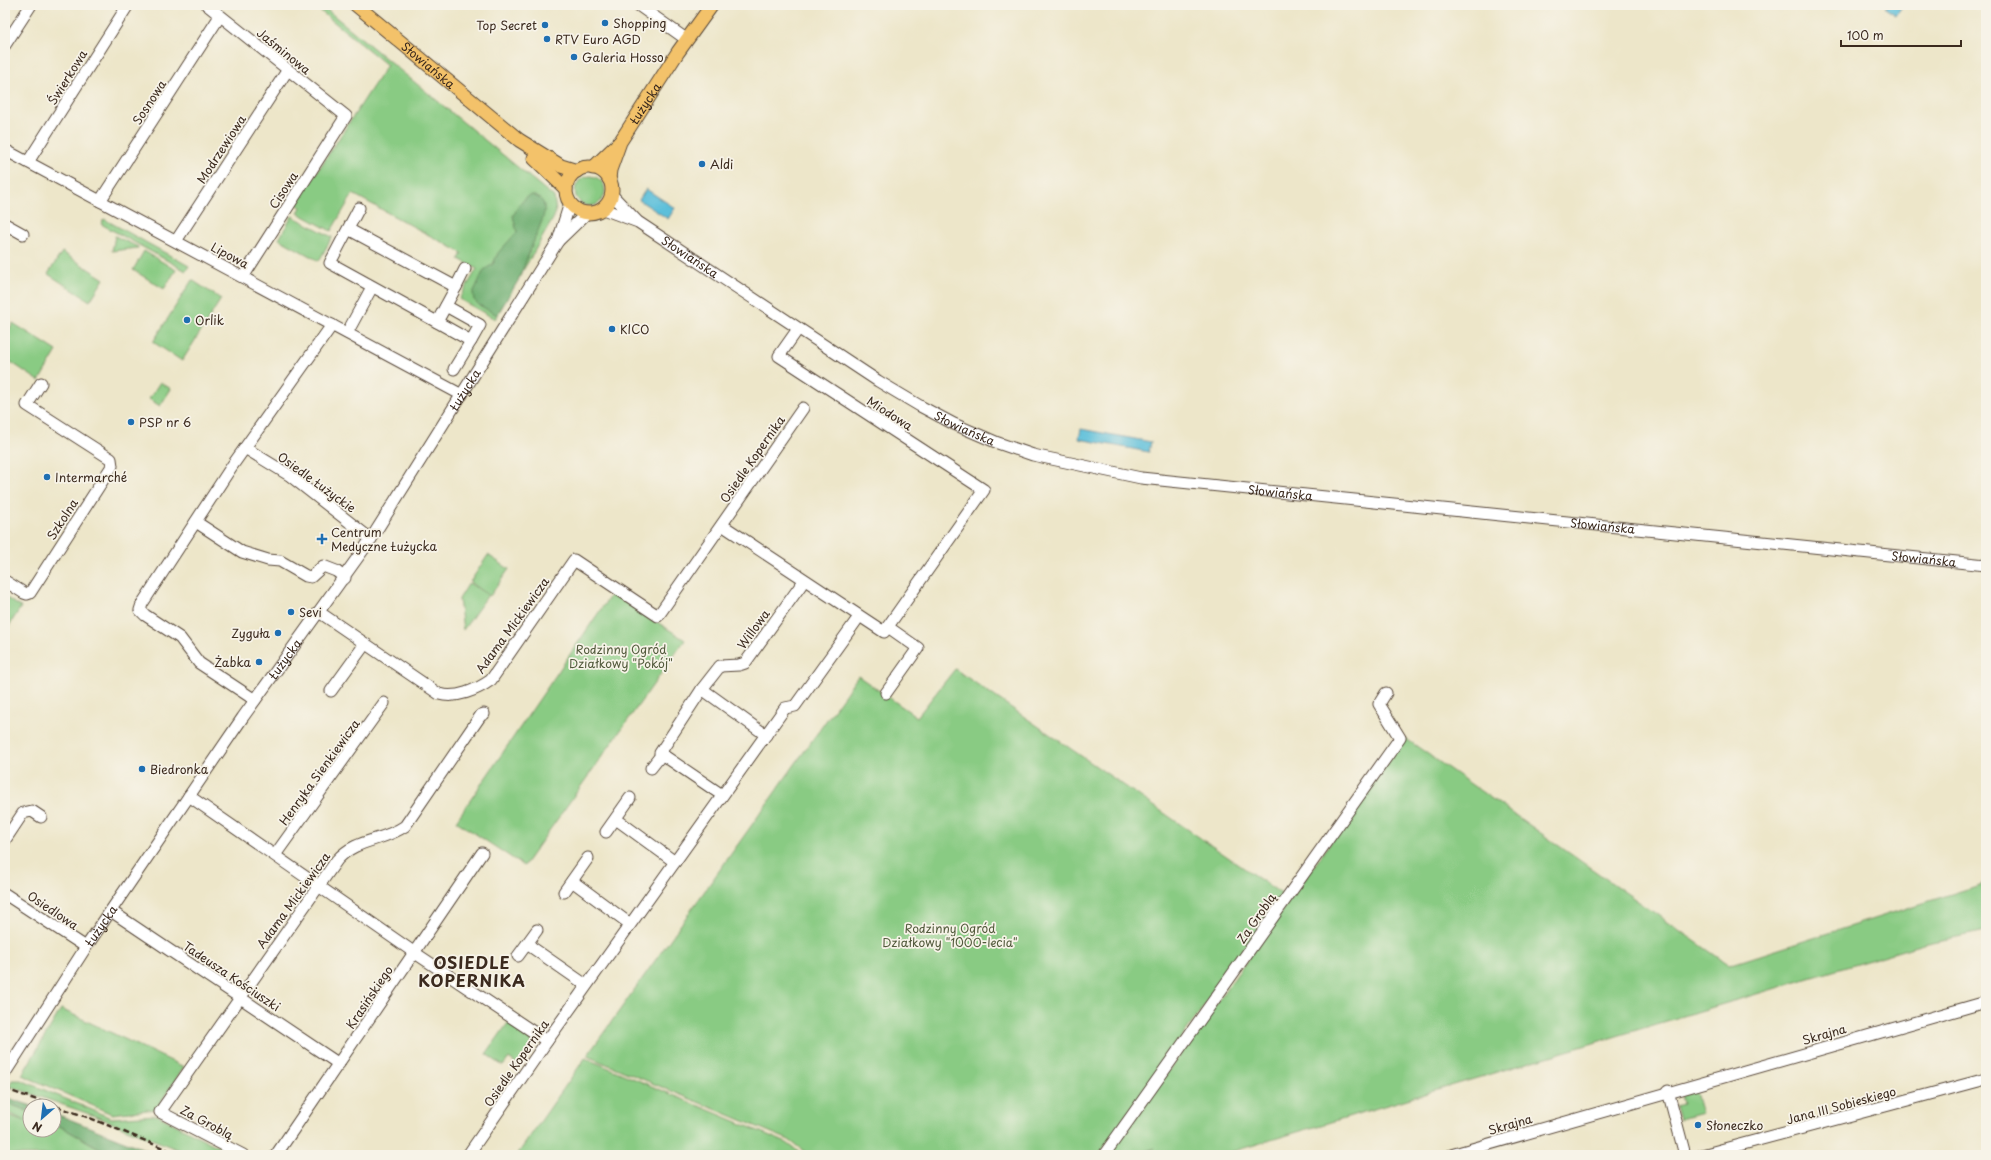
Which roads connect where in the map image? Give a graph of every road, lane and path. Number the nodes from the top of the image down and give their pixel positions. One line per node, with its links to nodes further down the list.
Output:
1 (31, 5): 9 (street)
2 (128, 5): 15 (street, Świerkowa)
3 (207, 5): 7 (street, Jaśminowa)
4 (356, 5): 12 (main road, Słowiańska)
5 (638, 5): 8 (street)
6 (712, 5): 8 (main road, Łużycka)
7 (220, 16): 10 (street, Jaśminowa); 21 (street, Sosnowa)
8 (686, 39): 13 (main road, Łużycka)
9 (5, 45)
10 (287, 71): 11 (street, Jaśminowa); 31 (street, Modrzewiowa)
11 (346, 116): 33 (street, Cisowa)
12 (519, 140): 17 (main road, Słowiańska); 19 (main road, Słowiańska)
13 (620, 142): 16 (main road, Łużycka); 18 (main road, Łużycka)
14 (5, 150): 15 (street, Lipowa)
15 (28, 162): 21 (street, Lipowa)
16 (593, 168): 17 (main road); 18 (main road)
17 (577, 171): 19 (main road)
18 (609, 179): 20 (main road)
19 (566, 189): 22 (main road)
20 (612, 196): 24 (main road); 26 (street, Słowiańska)
21 (100, 201): 31 (street, Lipowa)
22 (570, 203): 25 (main road); 30 (street, Łużycka)
23 (359, 208): 28 (street)
24 (603, 209): 25 (main road); 26 (street, Słowiańska)
25 (586, 213): 30 (street, Łużycka)
26 (638, 222): 39 (street, Słowiańska)
27 (5, 224): 29 (street)
28 (348, 229): 34 (street); 35 (street)
29 (23, 234)
30 (558, 241): 44 (street, Łużycka)
31 (176, 242): 33 (street, Lipowa)
32 (465, 269): 35 (street)
33 (243, 277): 38 (street, Lipowa)
34 (372, 287): 37 (street); 40 (street)
35 (456, 287): 36 (street)
36 (446, 306): 37 (street); 41 (street)
37 (437, 322): 41 (street)
38 (332, 325): 40 (street, Lipowa); 46 (street)
39 (798, 329): 51 (street, Słowiańska); 57 (street, Miodowa)
40 (347, 333): 44 (street, Lipowa)
41 (472, 341): 42 (street)
42 (454, 369)
43 (40, 383): 53 (street, Szkolna)
44 (462, 395): 49 (street, Łużycka)
45 (803, 408): 48 (street, Osiedle Kopernika)
46 (245, 448): 47 (street); 49 (street, Osiedle Łużyckie)
47 (196, 522): 52 (street); 63 (street)
48 (722, 525): 50 (street, Osiedle Kopernika); 57 (street)
49 (372, 539): 52 (street, Łużycka)
50 (574, 560): 58 (street, Adama Mickiewicza)
51 (1986, 565)
52 (345, 578): 55 (street, Łużycka)
53 (5, 581)
54 (800, 585): 59 (street, Willowa)
55 (320, 612): 58 (street, Adama Mickiewicza); 63 (street, Łużycka)
56 (856, 621): 66 (street, Osiedle Kopernika)
57 (888, 627): 61 (street)
58 (365, 644): 60 (street)
59 (702, 689): 66 (street); 67 (street)
60 (331, 691)
61 (886, 693)
62 (1386, 693): 103 (street, Za Groblą)
63 (255, 700): 70 (street, Łużycka)
64 (384, 703): 77 (street, Henryka Sienkiewicza)
65 (484, 714): 81 (street, Adama Mickiewicza)
66 (766, 735): 69 (street, Osiedle Kopernika)
67 (662, 754): 68 (street); 69 (street)
68 (651, 768)
69 (722, 795): 79 (street, Osiedle Kopernika)
70 (189, 796): 77 (street); 84 (street, Łużycka)
71 (630, 798): 73 (street)
72 (41, 817): 75 (street)
73 (616, 819): 74 (street); 79 (street)
74 (606, 832)
75 (5, 840)
76 (482, 853): 89 (street, Krasińskiego)
77 (275, 856): 81 (street)
78 (588, 858): 80 (street)
79 (675, 862): 85 (street, Osiedle Kopernika)
80 (572, 881): 82 (street); 85 (street)
81 (318, 886): 89 (street); 92 (street, Adama Mickiewicza)
82 (564, 892)
83 (5, 894): 88 (street, Osiedlowa)
84 (111, 911): 88 (street, Łużycka); 92 (street, Tadeusza Kościuszki)
85 (630, 924): 91 (street, Osiedle Kopernika)
86 (537, 930): 87 (street)
87 (527, 944): 90 (street); 91 (street)
88 (86, 947): 96 (street, Łużycka)
89 (415, 953): 94 (street); 95 (street, Krasińskiego)
90 (518, 956)
91 (586, 985): 94 (street, Osiedle Kopernika)
92 (240, 997): 95 (street, Tadeusza Kościuszki); 99 (street, Adama Mickiewicza)
93 (1986, 1002): 98 (street, Skrajna)
94 (547, 1041): 102 (street, Osiedle Kopernika)
95 (339, 1064): 101 (street, Krasińskiego)
96 (5, 1073)
97 (1986, 1079): 106 (street, Jana III Sobieskiego)
98 (1668, 1092): 104 (street, Skrajna); 105 (street)
99 (160, 1112): 100 (street, Za Groblą)
100 (243, 1155)
101 (276, 1155)
102 (468, 1155)
103 (1104, 1155)
104 (1451, 1155)
105 (1685, 1155)
106 (1702, 1155)

